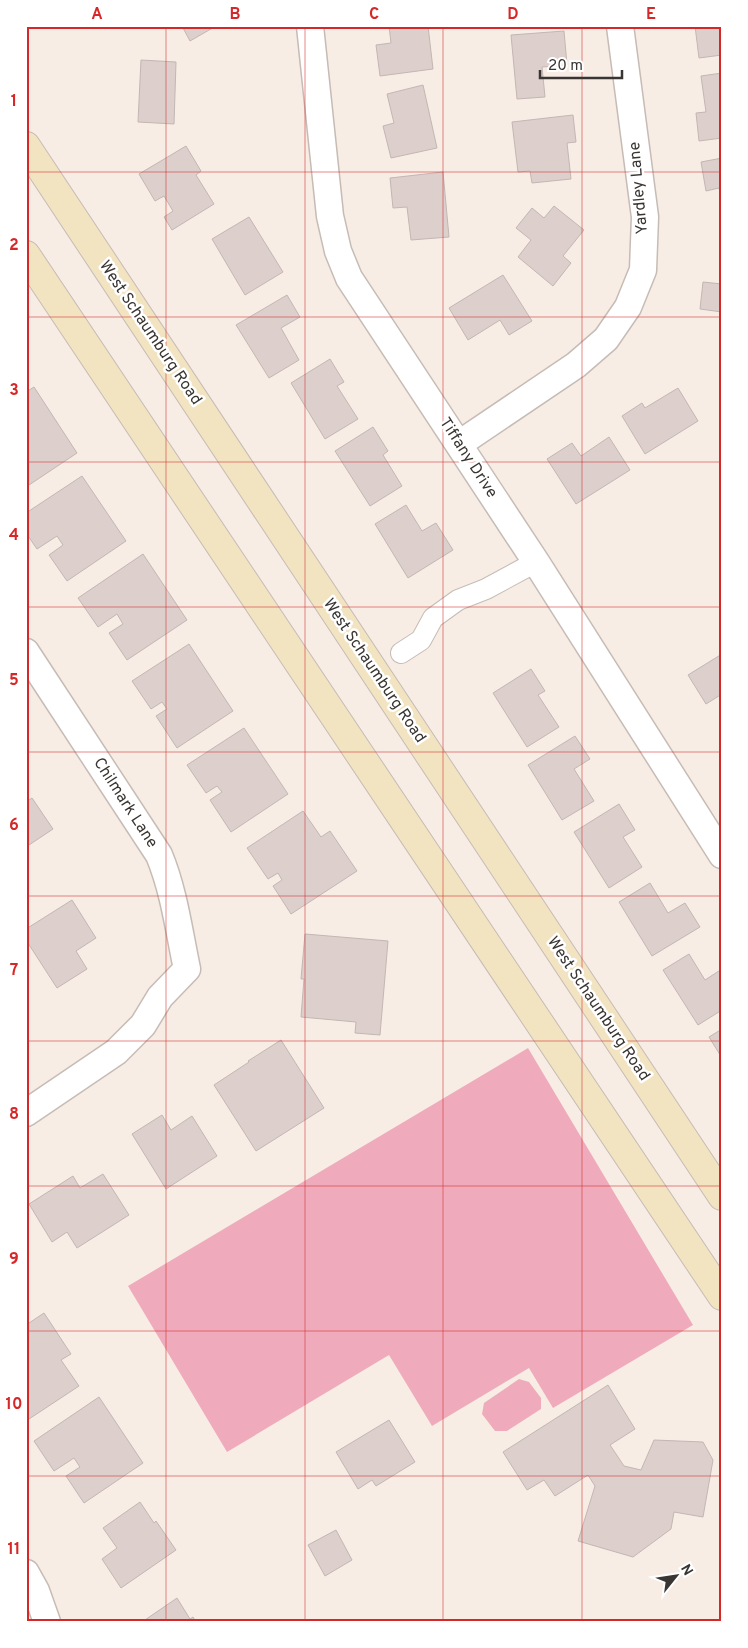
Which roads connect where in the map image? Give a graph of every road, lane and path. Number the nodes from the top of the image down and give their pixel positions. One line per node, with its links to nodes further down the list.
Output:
1 (310, 26): 5 (street, Tiffany Drive)
2 (620, 26): 5 (street, Yardley Lane)
3 (26, 146): 11 (main road, West Schaumburg Road)
4 (26, 255): 12 (main road)
5 (459, 444): 6 (street, Tiffany Drive)
6 (536, 562): 8 (street); 9 (street, Tiffany Drive)
7 (26, 652): 10 (street, Chilmark Lane)
8 (401, 653)
9 (722, 855)
10 (26, 1113)
11 (722, 1196)
12 (722, 1296)
13 (29, 1587): 14 (street)
14 (47, 1622)

